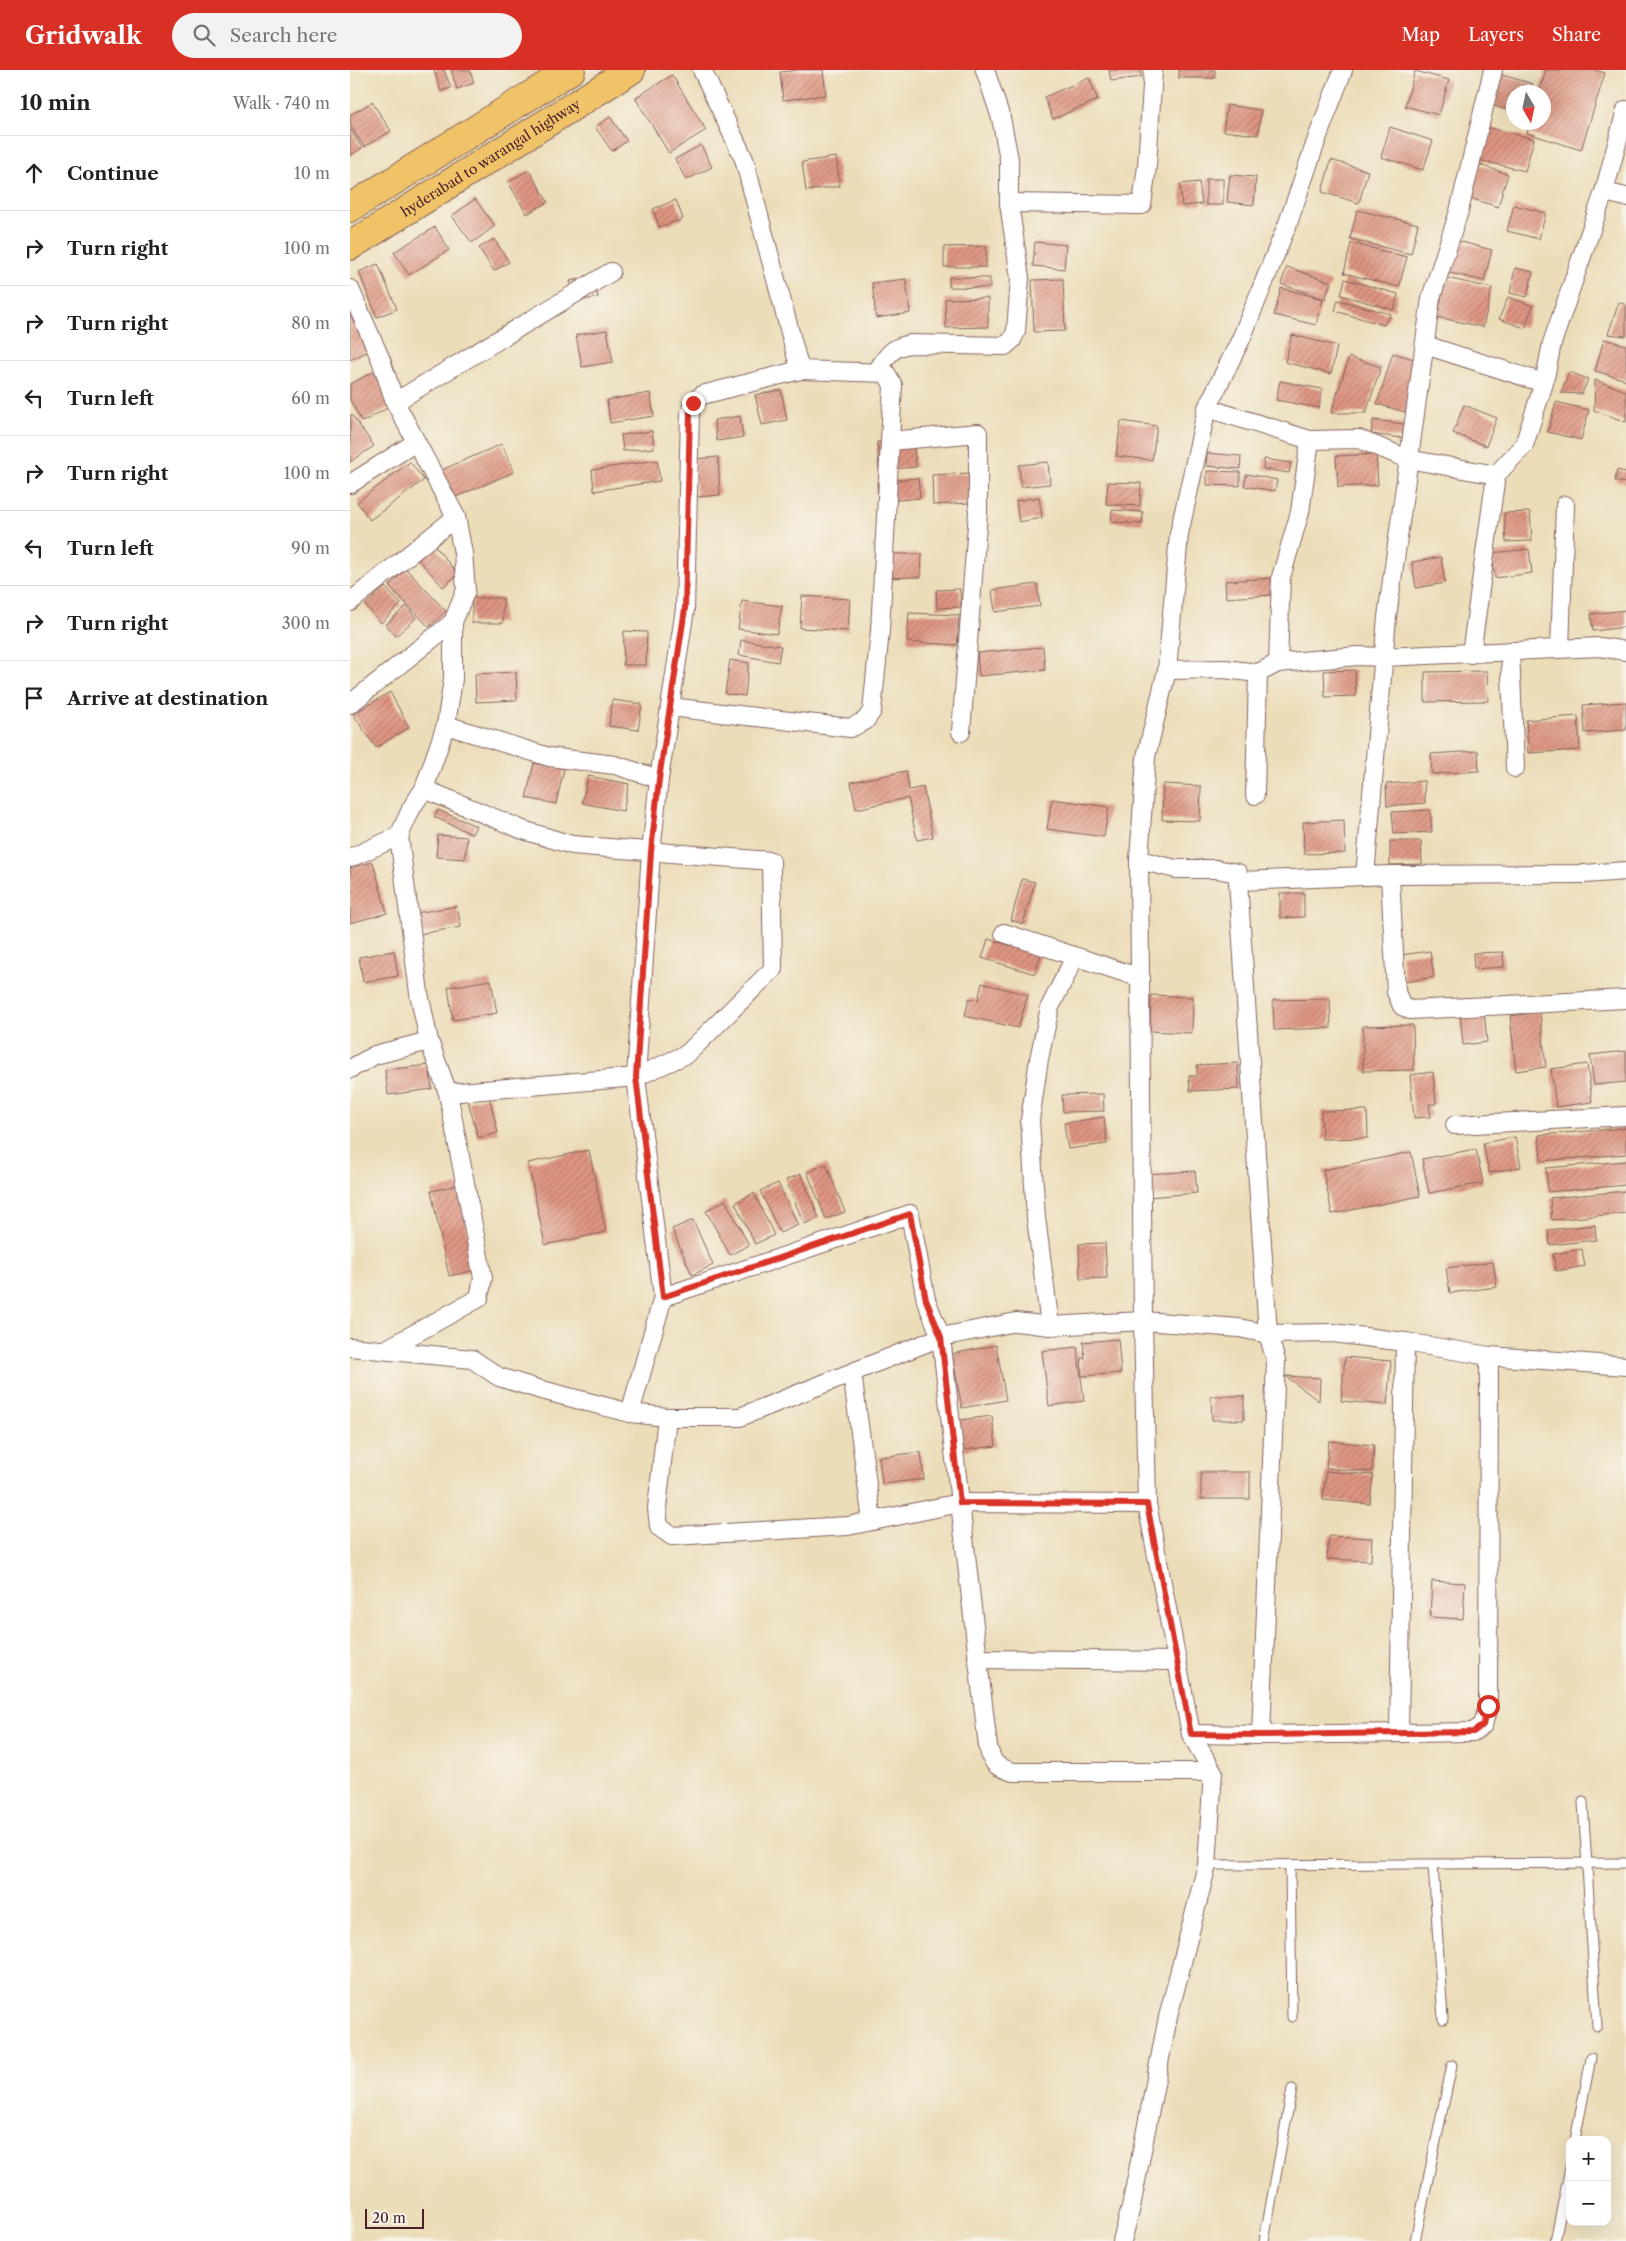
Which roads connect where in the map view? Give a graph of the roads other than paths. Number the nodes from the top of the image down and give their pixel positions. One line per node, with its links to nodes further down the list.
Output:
1 (571, 70): 12 (main road)
2 (631, 70): 13 (main road, hyderabad to warangal highway)
3 (702, 70): 17 (street)
4 (985, 70): 11 (street)
5 (1153, 70): 11 (street)
6 (1343, 70): 21 (street)
7 (1493, 70): 16 (street)
8 (1626, 110): 9 (street)
9 (1604, 192): 10 (street); 19 (street)
10 (1626, 198)
11 (1009, 203): 18 (street)
12 (350, 208)
13 (350, 246)
14 (611, 272): 20 (street)
15 (350, 289): 20 (street)
16 (1425, 346): 19 (street); 25 (street)
17 (800, 370): 18 (street); 41 (street)
18 (877, 371): 23 (street)
19 (1544, 383): 26 (street)
20 (395, 402): 24 (street)
21 (1207, 408): 22 (street); 38 (street)
22 (1310, 440): 25 (street); 37 (street)
23 (890, 441): 41 (street); 43 (street)
24 (416, 442): 27 (street); 29 (street)
25 (1408, 459): 26 (street); 36 (street)
26 (1496, 475): 35 (street)
27 (350, 484)
28 (1565, 505): 32 (street)
29 (456, 517): 30 (street); 31 (street)
30 (350, 602)
31 (453, 622): 40 (street); 42 (street)
32 (1560, 649): 33 (street); 34 (street)
33 (1510, 651): 35 (street); 44 (street)
34 (1626, 651)
35 (1471, 654): 36 (street)
36 (1384, 657): 37 (street); 54 (street)
37 (1278, 663): 39 (street)
38 (1167, 670): 39 (street); 51 (street)
39 (1258, 673): 47 (street)
40 (350, 704)
41 (670, 707): 45 (street)
42 (446, 725): 45 (street); 46 (street)
43 (960, 732)
44 (1515, 768)
45 (659, 779): 49 (street)
46 (424, 789): 48 (street); 49 (street)
47 (1255, 795)
48 (399, 836): 50 (street); 60 (street)
49 (651, 852): 62 (street); 62 (street)
50 (350, 858)
51 (1139, 860): 55 (street); 58 (street)
52 (1626, 871): 53 (street)
53 (1390, 875): 54 (street); 59 (street)
54 (1365, 876): 55 (street)
55 (1238, 881): 69 (street)
56 (1004, 933): 57 (street)
57 (1075, 958): 58 (street); 68 (street)
58 (1141, 978): 67 (street)
59 (1626, 999)
60 (429, 1041): 61 (street); 63 (street)
61 (350, 1069)
62 (636, 1077): 63 (street); 66 (street)
63 (448, 1093): 73 (street)
64 (1626, 1116): 65 (street)
65 (1455, 1125)
66 (663, 1297): 70 (street); 77 (street)
67 (1142, 1321): 68 (street); 69 (street); 80 (street)
68 (1050, 1326): 70 (street)
69 (1268, 1334): 71 (street); 86 (street)
70 (941, 1337): 76 (street); 79 (street)
71 (1405, 1342): 74 (street); 84 (street)
72 (350, 1347): 73 (street)
73 (385, 1350): 77 (street)
74 (1489, 1356): 75 (street); 84 (street)
75 (1626, 1366)
76 (852, 1373): 78 (street); 81 (street)
77 (630, 1412): 78 (street)
78 (667, 1417): 81 (street)
79 (960, 1503): 80 (street); 81 (street); 82 (street)
80 (1147, 1504): 83 (street)
81 (872, 1521)
82 (978, 1659): 83 (street); 87 (street)
83 (1177, 1661): 85 (street)
84 (1399, 1733): 86 (street)
85 (1191, 1734): 86 (street); 87 (street)
86 (1261, 1735)
87 (1212, 1772): 93 (street)
88 (1583, 1802): 89 (lane)
89 (1586, 1863): 90 (lane); 91 (lane); 96 (lane)
90 (1626, 1863)
91 (1433, 1864): 92 (lane); 95 (lane)
92 (1290, 1865): 93 (lane); 94 (lane)
93 (1207, 1866): 102 (street)
94 (1292, 2018)
95 (1443, 2019)
96 (1597, 2026)
97 (1591, 2058): 100 (lane)
98 (1452, 2065): 104 (lane)
99 (1292, 2089): 103 (lane)
100 (1576, 2136)
101 (1567, 2181): 105 (lane)
102 (1122, 2241)
103 (1264, 2241)
104 (1416, 2241)
105 (1555, 2241)

